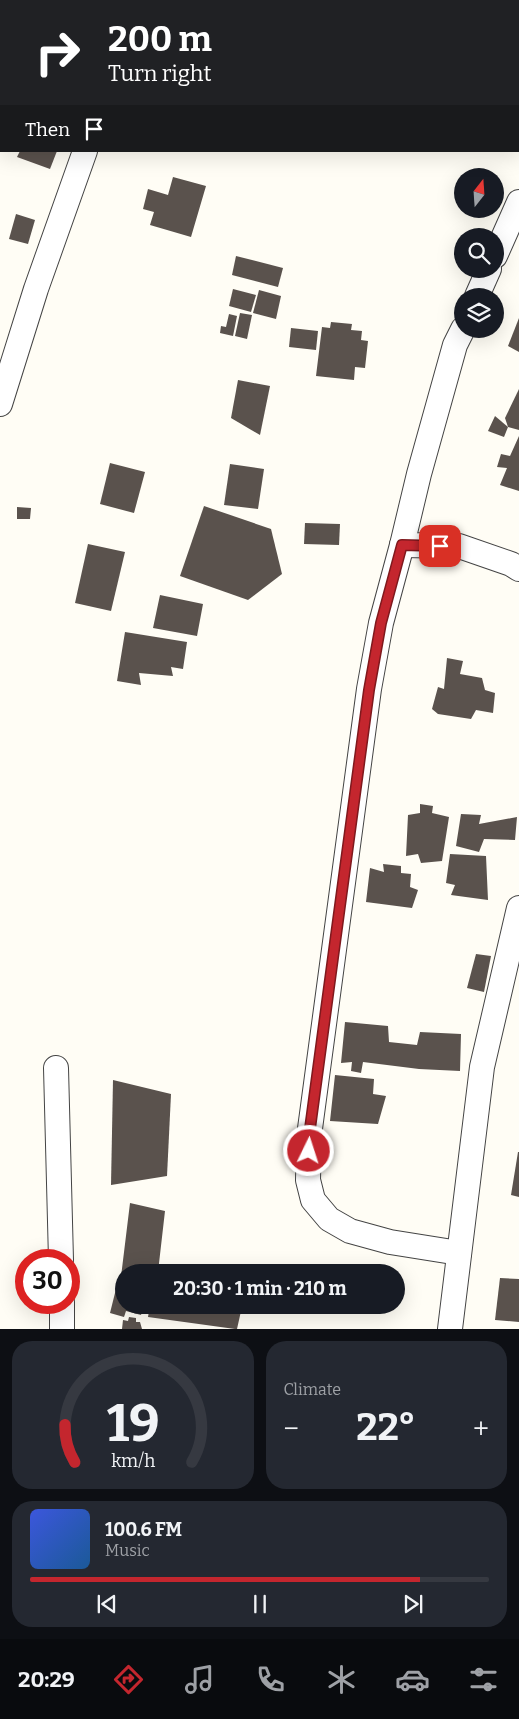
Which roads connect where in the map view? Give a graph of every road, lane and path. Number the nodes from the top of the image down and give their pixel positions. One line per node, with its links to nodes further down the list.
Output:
1 (85, 152): 5 (street)
2 (519, 202): 3 (street)
3 (504, 236)
4 (458, 338): 6 (street)
5 (0, 404)
6 (402, 545): 7 (street); 11 (street)
7 (519, 569)
8 (519, 908): 11 (street)
9 (56, 1068): 10 (street)
10 (62, 1249)
11 (459, 1253): 14 (street)
12 (62, 1314): 13 (street)
13 (62, 1329)
14 (450, 1329)

